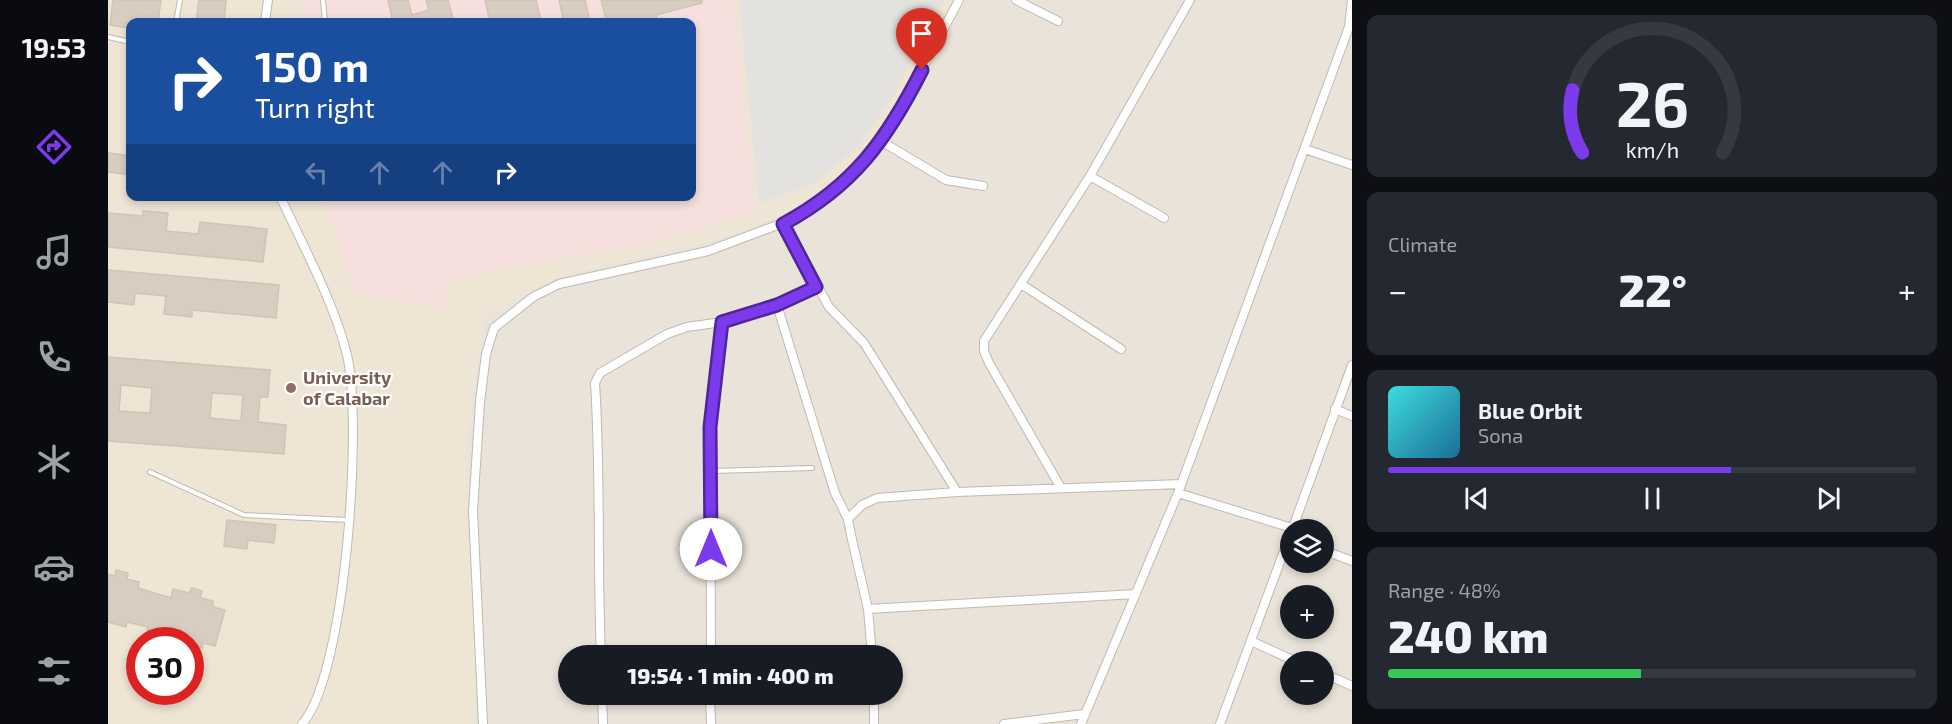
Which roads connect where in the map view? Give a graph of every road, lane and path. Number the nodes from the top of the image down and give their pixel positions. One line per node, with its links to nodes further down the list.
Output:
1 (180, 0): 8 (lane)
2 (268, 0): 9 (street)
3 (322, 0): 10 (lane)
4 (959, 0): 15 (street)
5 (1016, 0): 11 (street)
6 (1190, 0): 18 (street)
7 (1352, 0): 12 (street)
8 (177, 18)
9 (266, 18)
10 (324, 18)
11 (1058, 21)
12 (1350, 27): 16 (street)
13 (108, 37): 14 (lane)
14 (126, 41)
15 (882, 141): 19 (street); 22 (street)
16 (1305, 149): 17 (street); 35 (street)
17 (1352, 165)
18 (1090, 176): 21 (street); 23 (street)
19 (983, 186)
20 (282, 201): 39 (street)
21 (1164, 218)
22 (783, 224): 24 (street); 58 (street)
23 (1022, 284): 27 (street); 34 (street)
24 (816, 287): 25 (street); 36 (street)
25 (777, 305): 26 (street); 37 (street)
26 (722, 322): 32 (street); 47 (street)
27 (1121, 350)
28 (1352, 365): 29 (street)
29 (1335, 409): 30 (street); 38 (street)
30 (1352, 416)
31 (812, 468): 32 (lane)
32 (711, 471): 48 (street)
33 (150, 472): 39 (lane)
34 (1061, 488): 35 (street); 36 (street)
35 (1180, 488): 40 (street); 44 (street)
36 (957, 492): 37 (street)
37 (848, 519): 45 (street)
38 (1296, 519)
39 (348, 520): 57 (street)
40 (1280, 529)
41 (1334, 554): 42 (street)
42 (1352, 561)
43 (1280, 563): 46 (street)
44 (1136, 594): 45 (street); 56 (street)
45 (868, 609): 49 (street)
46 (1251, 641): 50 (street); 64 (street)
47 (601, 645)
48 (711, 645)
49 (870, 645)
50 (1280, 654)
51 (1334, 678): 52 (street)
52 (1352, 686)
53 (602, 705): 59 (street)
54 (711, 705): 60 (street)
55 (874, 705): 61 (street)
56 (1084, 714): 62 (street); 63 (street)
57 (302, 724)
58 (483, 724)
59 (603, 724)
60 (711, 724)
61 (874, 724)
62 (1004, 724)
63 (1081, 724)
64 (1220, 724)

